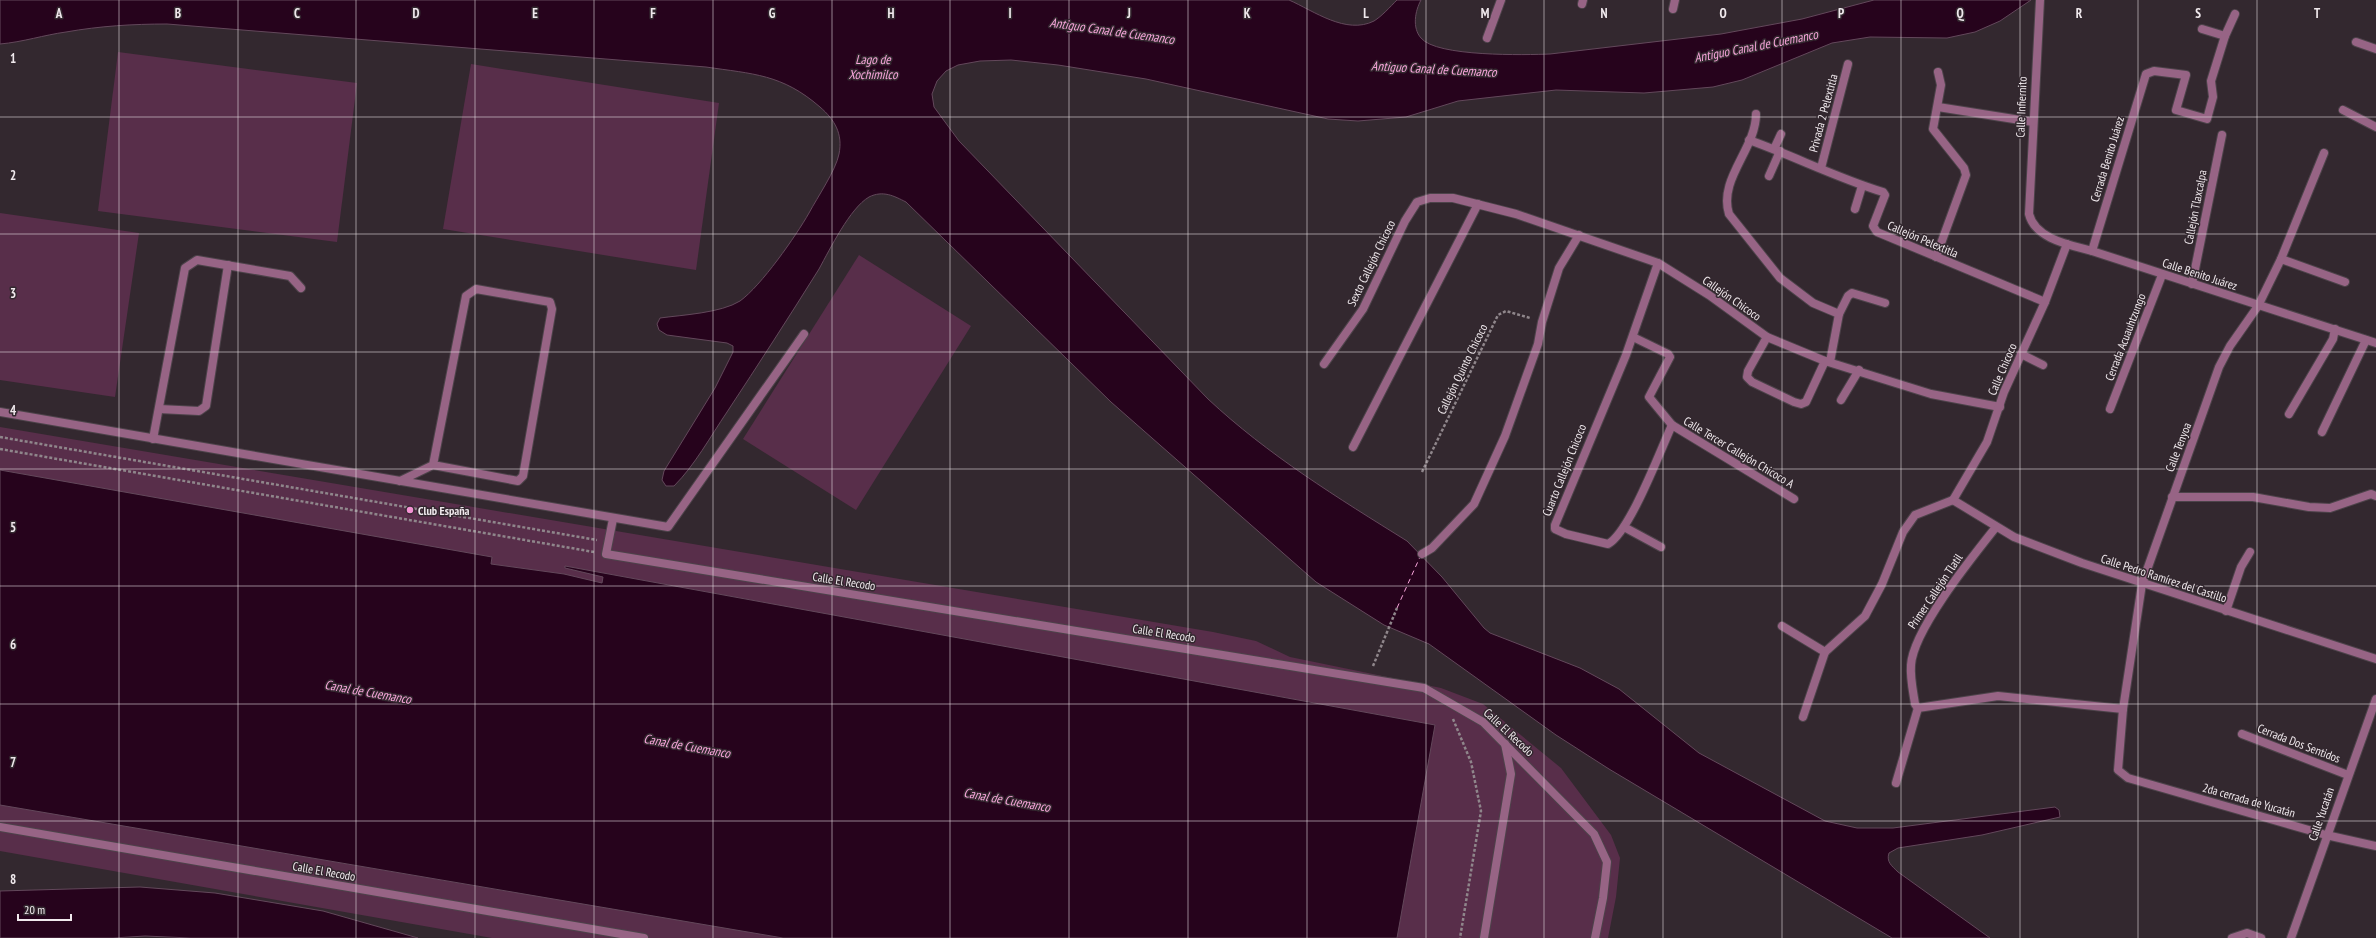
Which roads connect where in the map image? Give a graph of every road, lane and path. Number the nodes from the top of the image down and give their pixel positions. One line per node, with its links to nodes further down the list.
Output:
1 (1501, 0): 8 (street)
2 (1675, 0): 4 (street)
3 (2040, 0): 16 (street, Calle Infiernito)
4 (1673, 9)
5 (2235, 14): 7 (street)
6 (2202, 29): 7 (street)
7 (2225, 36): 32 (street, Cerrada Benito Juárez)
8 (1487, 38)
9 (2356, 42): 10 (street)
10 (2376, 49)
11 (1848, 64): 23 (street, Privada 2 Pelextitla)
12 (1938, 72): 13 (street)
13 (1938, 107): 16 (street); 33 (street)
14 (2343, 110): 17 (street)
15 (1756, 114): 20 (street)
16 (2033, 122): 29 (street, Calle Infiernito)
17 (2376, 127)
18 (1781, 134): 21 (street)
19 (2222, 135): 39 (street, Callejón Tlaxcalpa)
20 (1749, 140): 21 (street, Callejón Pelextitla); 44 (street)
21 (1777, 150): 23 (street, Callejón Pelextitla); 24 (street)
22 (2324, 153): 34 (street, Calle Tenyoa)
23 (1820, 168): 25 (street, Callejón Pelextitla)
24 (1769, 176)
25 (1862, 186): 28 (street); 33 (street, Callejón Pelextitla)
26 (1453, 198): 27 (street, Callejón Chicoco); 54 (street, Sexto Callejón Chicoco)
27 (1478, 204): 30 (street, Callejón Chicoco); 67 (street)
28 (1855, 209)
29 (2028, 214): 31 (street, Calle Benito Juárez)
30 (1579, 235): 35 (street, Callejón Chicoco); 45 (street)
31 (2067, 244): 32 (street, Calle Benito Juárez); 41 (street, Calle Chicoco)
32 (2092, 251): 37 (street, Calle Benito Juárez)
33 (1936, 257): 41 (street, Callejón Pelextitla)
34 (2281, 258): 38 (street); 43 (street, Calle Tenyoa)
35 (1658, 263): 48 (street, Cuarto Callejón Chicoco); 49 (street, Callejón Chicoco)
36 (228, 265): 40 (street); 59 (street); 59 (street)
37 (2162, 274): 39 (street, Calle Benito Juárez); 60 (street, Cerrada Acuauhtzungo)
38 (2345, 282)
39 (2192, 284): 43 (street, Calle Benito Juárez)
40 (301, 288)
41 (2045, 302): 52 (street, Calle Chicoco)
42 (1885, 303): 44 (street)
43 (2258, 306): 46 (street, Calle Benito Juárez); 73 (street, Calle Tenyoa)
44 (1839, 314): 53 (street)
45 (1542, 322): 70 (path, Callejón Quinto Chicoco); 83 (street)
46 (2335, 329): 50 (street, Calle Benito Juárez); 62 (street)
47 (804, 334): 76 (street)
48 (1632, 337): 63 (street, Calle Tercer Callejón Chicoco A); 77 (street, Cuarto Callejón Chicoco)
49 (1767, 337): 53 (street, Callejón Chicoco); 53 (street)
50 (2366, 340): 51 (street, Calle Benito Juárez); 64 (street)
51 (2376, 343)
52 (2021, 354): 55 (street); 58 (street, Calle Chicoco)
53 (1828, 362): 56 (street, Callejón Chicoco)
54 (1324, 364)
55 (2043, 365)
56 (1859, 370): 57 (street); 58 (street, Callejón Chicoco)
57 (1841, 400)
58 (2000, 407): 75 (street, Calle Chicoco)
59 (159, 409): 66 (street)
60 (2110, 409)
61 (0, 412): 66 (street)
62 (2289, 414)
63 (1672, 425): 74 (street, Calle Tercer Callejón Chicoco A); 77 (street, Cuarto Callejón Chicoco)
64 (2322, 432)
65 (0, 437): 79 (path)
66 (153, 439): 71 (street)
67 (1353, 447)
68 (0, 449): 82 (path)
69 (433, 465): 69 (street); 71 (street)
70 (1422, 472)
71 (400, 482): 76 (street)
72 (2376, 496): 73 (street)
73 (2172, 497): 84 (street, Calle Tenyoa)
74 (1794, 499)
75 (1953, 500): 78 (street, Calle Pedro Ramírez del Castillo); 88 (street)
76 (613, 518): 79 (street)
77 (1624, 527): 80 (street)
78 (1996, 527): 84 (street, Calle Pedro Ramírez del Castillo); 93 (street, Primer Callejón Tlatil)
79 (608, 542): 82 (street)
80 (1661, 547)
81 (2250, 552): 86 (street)
82 (606, 554): 90 (street, Calle El Recodo)
83 (1422, 554)
84 (2142, 584): 86 (street, Calle Pedro Ramírez del Castillo); 94 (street, Calle Tenyoa)
85 (1397, 608): 90 (path)
86 (2226, 611): 89 (street, Calle Pedro Ramírez del Castillo)
87 (1782, 626): 88 (street)
88 (1825, 652): 95 (street)
89 (2376, 659)
90 (1368, 678): 91 (street, Calle El Recodo)
91 (1444, 698): 97 (street, Calle El Recodo); 105 (path)
92 (2376, 699): 99 (street, Calle Yucatán)
93 (1918, 708): 94 (street); 100 (street)
94 (2123, 709): 98 (street, Calle Tenyoa)
95 (1803, 717)
96 (2242, 734): 99 (street, Cerrada Dos Sentidos)
97 (1505, 743): 106 (street); 107 (street, Calle El Recodo)
98 (2118, 770): 102 (street, 2da cerrada de Yucatán)
99 (2348, 775): 102 (street, Calle Yucatán)
100 (1896, 783)
101 (0, 827): 104 (street, Calle El Recodo)
102 (2326, 835): 103 (street, 2da cerrada de Yucatán); 110 (street, Calle Yucatán)
103 (2376, 846)
104 (644, 938)
105 (1460, 938)
106 (1484, 938)
107 (1595, 938)
108 (2232, 938): 109 (street)
109 (2261, 938)
110 (2291, 938)

